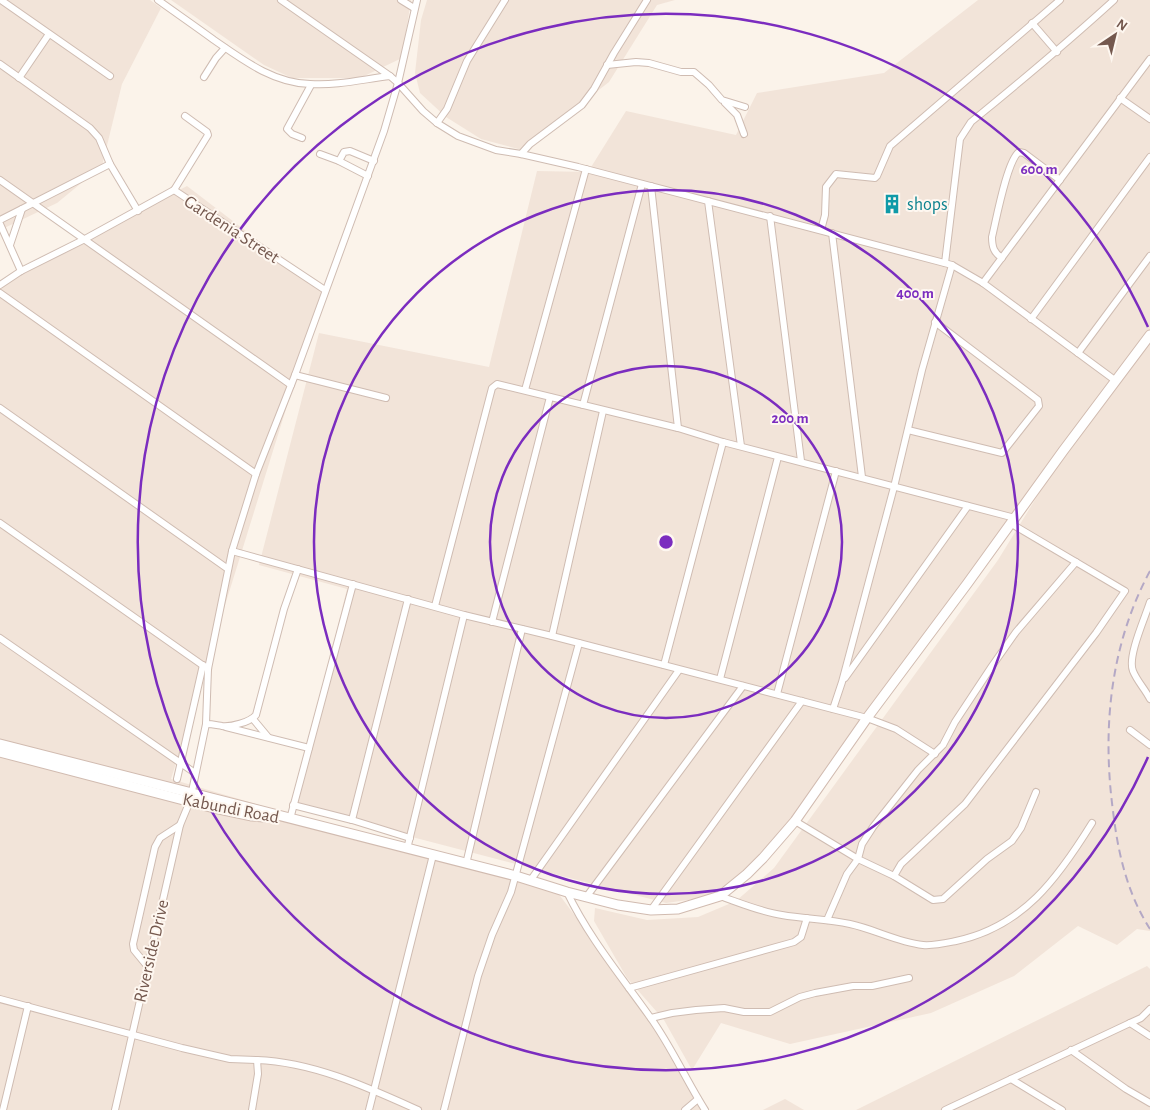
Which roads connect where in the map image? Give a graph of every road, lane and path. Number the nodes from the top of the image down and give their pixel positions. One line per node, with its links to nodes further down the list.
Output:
1 (1, 0): 12 (street)
2 (158, 0): 13 (street)
3 (280, 0): 19 (street)
4 (400, 0): 10 (street)
5 (417, 0): 10 (street)
6 (505, 0): 29 (street)
7 (646, 0): 17 (street)
8 (1060, 0): 11 (street)
9 (1114, 0): 14 (street)
10 (414, 8): 22 (street)
11 (1032, 23): 14 (street); 51 (street)
12 (49, 34): 18 (street); 21 (street)
13 (226, 48): 20 (street); 23 (street)
14 (1057, 52): 57 (street)
15 (1150, 59): 24 (street)
16 (0, 64): 21 (street)
17 (607, 65): 25 (street); 33 (street)
18 (110, 76)
19 (390, 76): 22 (street); 23 (street)
20 (204, 77)
21 (19, 78): 37 (street)
22 (398, 83): 29 (street); 36 (street)
23 (311, 84): 31 (street)
24 (1120, 98): 28 (street); 41 (street)
25 (722, 100): 26 (street); 30 (street)
26 (745, 107)
27 (185, 116): 44 (street)
28 (1150, 119)
29 (437, 123): 33 (street)
30 (744, 134)
31 (302, 138)
32 (320, 154): 35 (street)
33 (521, 154): 38 (street)
34 (1150, 157): 63 (street)
35 (339, 160): 36 (street); 39 (street)
36 (374, 161): 39 (street)
37 (110, 164): 46 (street); 48 (street)
38 (586, 169): 42 (street); 70 (street)
39 (368, 176): 61 (street)
40 (0, 180): 46 (street)
41 (1060, 180): 56 (street); 56 (street)
42 (642, 184): 43 (street); 73 (street)
43 (651, 186): 45 (street); 76 (street)
44 (174, 190): 48 (street, Gardenia Street); 61 (street, Gardenia Street)
45 (708, 201): 49 (street); 79 (street)
46 (34, 204): 47 (street); 53 (street)
47 (22, 209): 50 (street); 54 (street)
48 (138, 211): 53 (street, Gardenia Street)
49 (770, 216): 51 (street); 81 (street)
50 (0, 222): 54 (street)
51 (821, 230): 52 (street)
52 (832, 233): 57 (street); 84 (street)
53 (85, 239): 58 (street, Gardenia Street); 69 (street)
54 (10, 245): 58 (street)
55 (1150, 256): 66 (street)
56 (1002, 258): 59 (street)
57 (949, 264): 59 (street); 64 (street)
58 (21, 271): 60 (street, Gardenia Street)
59 (983, 283): 63 (street)
60 (0, 285)
61 (325, 290): 67 (street)
62 (0, 294): 83 (street)
63 (1031, 319): 66 (street)
64 (936, 322): 77 (street); 77 (street)
65 (1150, 336): 68 (street)
66 (1078, 354): 68 (street)
67 (295, 375): 69 (street); 72 (street)
68 (1116, 381): 87 (street)
69 (291, 385): 83 (street)
70 (525, 390): 71 (street); 96 (street)
71 (550, 397): 73 (street); 98 (street)
72 (386, 398)
73 (583, 405): 75 (street)
74 (0, 408): 91 (street)
75 (603, 411): 76 (street); 100 (street)
76 (678, 428): 78 (street)
77 (908, 430): 85 (street)
78 (723, 442): 79 (street); 103 (street)
79 (740, 446): 80 (street)
80 (778, 457): 81 (street); 106 (street)
81 (801, 461): 82 (street)
82 (836, 471): 84 (street); 109 (street)
83 (256, 474): 89 (street)
84 (862, 477): 85 (street)
85 (894, 487): 86 (street); 107 (street)
86 (968, 506): 87 (street); 107 (street)
87 (1013, 520): 90 (street); 113 (street)
88 (0, 523): 104 (street)
89 (232, 551): 91 (street); 92 (street)
90 (1076, 562): 123 (street); 141 (street)
91 (228, 569): 104 (street)
92 (298, 569): 93 (street); 114 (street)
93 (353, 584): 94 (street); 121 (street)
94 (408, 599): 96 (street); 131 (street)
95 (1150, 602): 110 (street)
96 (435, 606): 97 (street)
97 (464, 615): 98 (street); 135 (street)
98 (492, 622): 99 (street)
99 (522, 629): 100 (street); 139 (street)
100 (552, 636): 102 (street)
101 (0, 638): 124 (street)
102 (579, 643): 103 (street); 140 (street)
103 (664, 665): 105 (street)
104 (205, 667): 115 (street, Riverside Drive); 124 (street)
105 (679, 670): 106 (street); 142 (street)
106 (720, 679): 108 (street)
107 (842, 682): 112 (street)
108 (743, 686): 109 (street); 144 (street)
109 (777, 694): 111 (street)
110 (1150, 699)
111 (802, 701): 112 (street); 146 (street)
112 (833, 709): 113 (street)
113 (868, 718): 123 (street); 132 (street)
114 (253, 719): 116 (street); 118 (street)
115 (206, 724): 116 (street); 125 (street, Riverside Drive)
116 (222, 726): 118 (street)
117 (1130, 730): 120 (street)
118 (269, 738): 121 (street)
119 (0, 744): 128 (street, Kabundi Road)
120 (1150, 745)
121 (309, 748): 129 (street)
122 (0, 752): 128 (street, Kabundi Road)
123 (936, 754): 138 (street)
124 (180, 762): 125 (street); 126 (street)
125 (195, 773): 128 (street, Riverside Drive)
126 (177, 779)
127 (1036, 792): 141 (street)
128 (191, 797): 130 (street, Kabundi Road); 134 (street, Riverside Drive)
129 (293, 805): 130 (street); 131 (street)
130 (290, 819): 136 (street, Kabundi Road)
131 (352, 820): 135 (street)
132 (795, 822): 138 (street); 145 (street)
133 (1092, 823): 148 (street)
134 (180, 825): 149 (street, Riverside Drive); 149 (street)
135 (410, 838): 136 (street)
136 (407, 849): 137 (street, Kabundi Road)
137 (433, 855): 139 (street, Kabundi Road); 162 (street)
138 (858, 859): 141 (street); 148 (street)
139 (466, 864): 140 (street, Kabundi Road)
140 (516, 876): 142 (street, Kabundi Road); 170 (street)
141 (894, 876)
142 (530, 881): 143 (street, Kabundi Road)
143 (567, 892): 144 (street, Kabundi Road); 151 (street)
144 (587, 896): 146 (street, Kabundi Road)
145 (720, 896): 146 (street, Kabundi Road); 147 (street)
146 (651, 910)
147 (807, 918): 148 (street); 151 (street)
148 (827, 920)
149 (148, 967): 157 (street, Riverside Drive)
150 (909, 978): 155 (street)
151 (628, 988): 155 (street)
152 (0, 998): 153 (street)
153 (28, 1006): 157 (street); 165 (street)
154 (1150, 1009): 156 (street)
155 (651, 1018): 163 (street)
156 (1130, 1023): 158 (street); 159 (street)
157 (132, 1034): 160 (street); 166 (street, Riverside Drive)
158 (1150, 1036)
159 (1071, 1050): 161 (street); 164 (street)
160 (257, 1060): 162 (street); 167 (street)
161 (1011, 1079): 173 (street); 174 (street)
162 (373, 1091): 168 (street); 169 (street)
163 (698, 1099): 171 (street); 172 (street)
164 (1150, 1103)
165 (3, 1110)
166 (115, 1110)
167 (252, 1110)
168 (369, 1110)
169 (418, 1110)
170 (444, 1110)
171 (685, 1110)
172 (705, 1110)
173 (945, 1110)
174 (1062, 1110)

